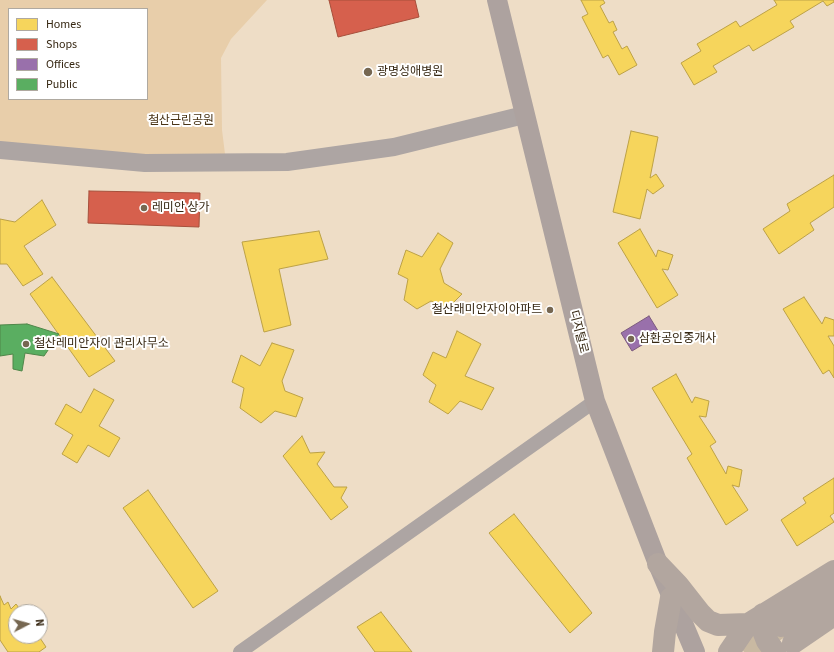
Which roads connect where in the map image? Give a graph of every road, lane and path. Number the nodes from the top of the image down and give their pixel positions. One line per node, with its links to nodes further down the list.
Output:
1 (497, 0): 2 (main road, 디지털로)
2 (524, 115): 3 (street); 4 (main road, 디지털로)
3 (0, 150)
4 (595, 400): 5 (main road, 디지털로); 13 (street)
5 (658, 564): 8 (main road, 디지털로); 10 (main road)
6 (834, 571): 10 (main road)
7 (834, 591): 12 (main road)
8 (671, 598): 14 (main road); 15 (main road, 디지털로)
9 (834, 615): 12 (main road)
10 (755, 619): 12 (main road); 16 (main road)
11 (834, 633): 12 (main road)
12 (789, 643)
13 (240, 652)
14 (663, 652)
15 (695, 652)
16 (729, 652)

